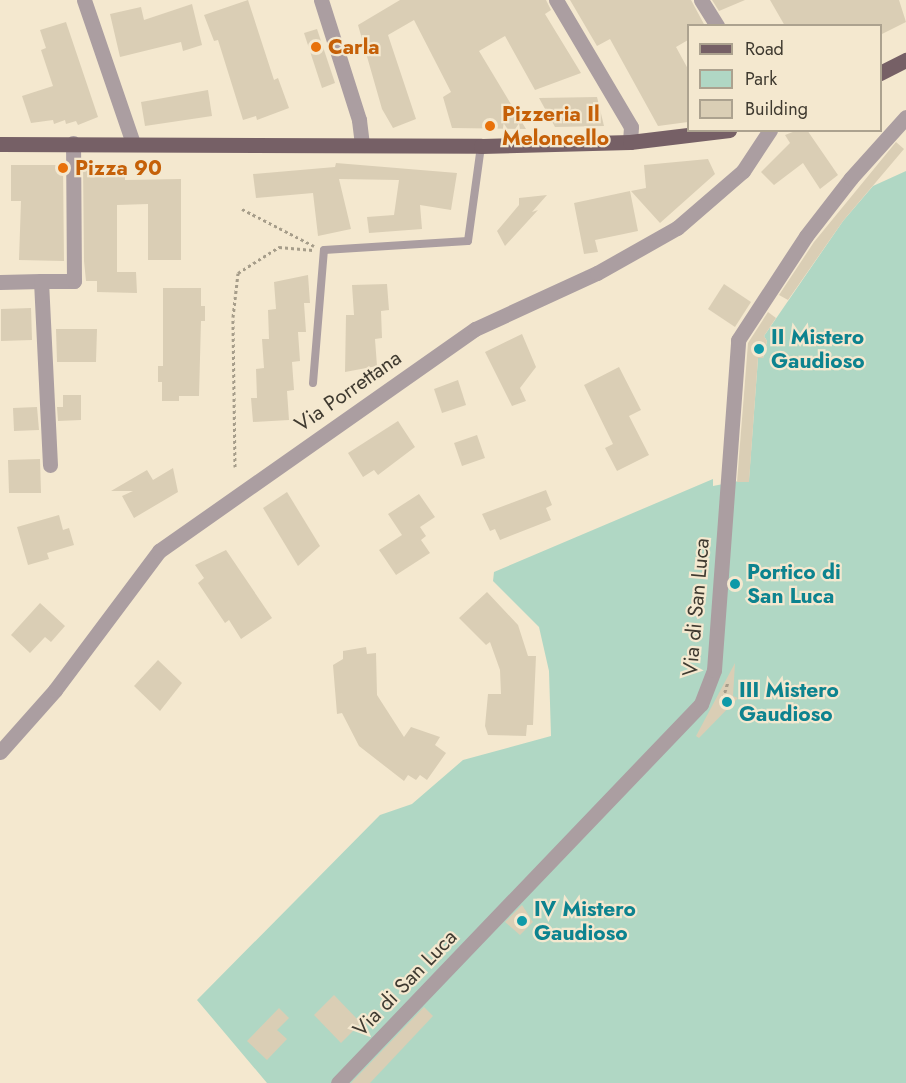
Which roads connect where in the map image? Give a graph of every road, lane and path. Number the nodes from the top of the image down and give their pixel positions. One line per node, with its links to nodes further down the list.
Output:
1 (84, 0): 13 (street)
2 (321, 0): 15 (street)
3 (556, 0): 11 (street)
4 (701, 0): 5 (street)
5 (716, 24)
6 (906, 60): 7 (main road)
7 (882, 72)
8 (906, 117): 27 (street, Via di San Luca)
9 (712, 132): 11 (main road)
10 (769, 132): 26 (street, Via Porrettana)
11 (630, 142): 16 (main road)
12 (73, 143): 13 (main road); 14 (main road); 19 (street)
13 (133, 143): 15 (main road)
14 (0, 144)
15 (362, 145): 16 (main road)
16 (481, 146): 18 (lane)
17 (242, 209): 18 (path)
18 (324, 250): 21 (lane); 23 (path)
19 (41, 281): 20 (street); 22 (street)
20 (0, 282)
21 (313, 382)
22 (50, 465)
23 (235, 467)
24 (729, 675): 25 (path)
25 (722, 701)
26 (0, 752)
27 (339, 1083)

